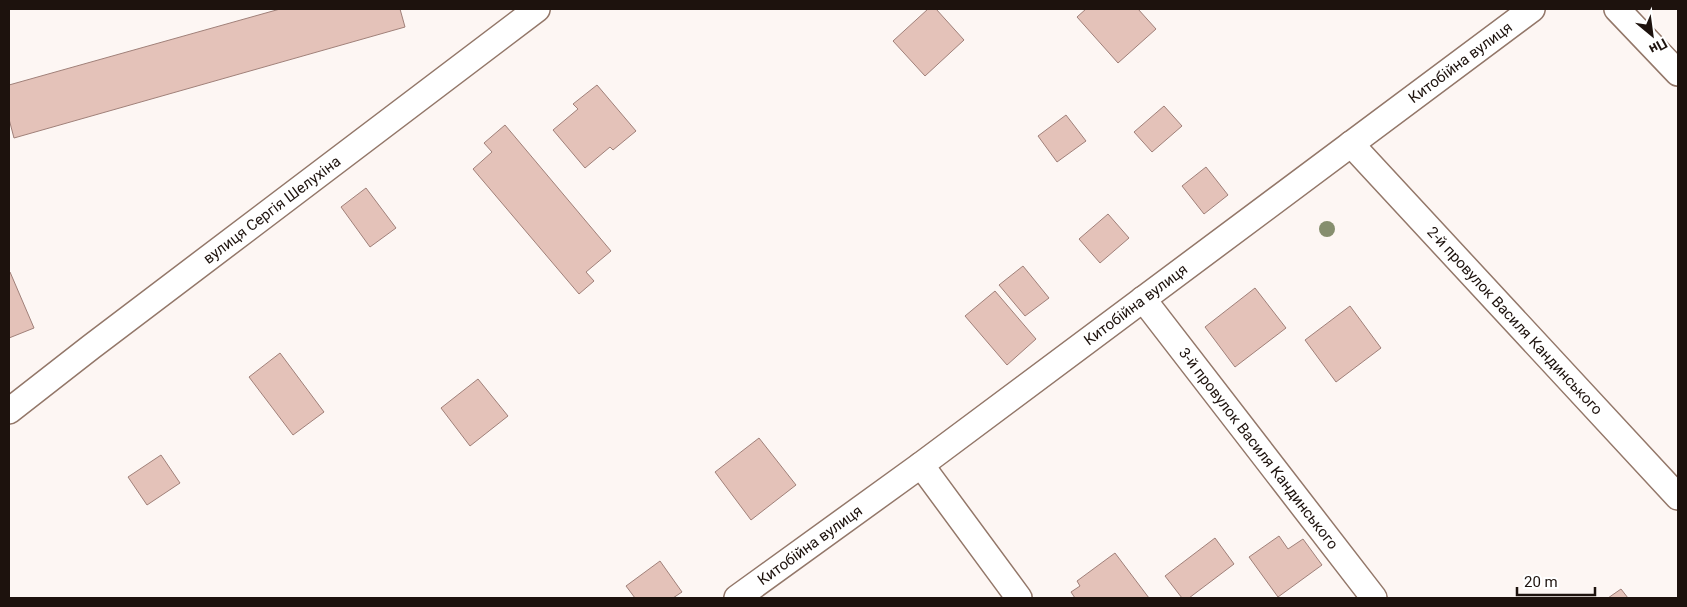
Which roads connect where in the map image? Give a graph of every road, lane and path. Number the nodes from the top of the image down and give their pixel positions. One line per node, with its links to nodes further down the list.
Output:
1 (537, 9): 7 (street, вулиця Сергія Шелухіна)
2 (1532, 9): 5 (street, Китобійна вулиця)
3 (1617, 9): 4 (street)
4 (1678, 72)
5 (1351, 144): 6 (street, Китобійна вулиця); 9 (street, 2-й провулок Василя Кандинського)
6 (1143, 299): 8 (street, Китобійна вулиця); 12 (street, 3-й провулок Василя Кандинського)
7 (9, 411)
8 (921, 465): 10 (street, Китобійна вулиця); 11 (street)
9 (1678, 497)
10 (737, 598)
11 (1019, 598)
12 (1374, 598)

